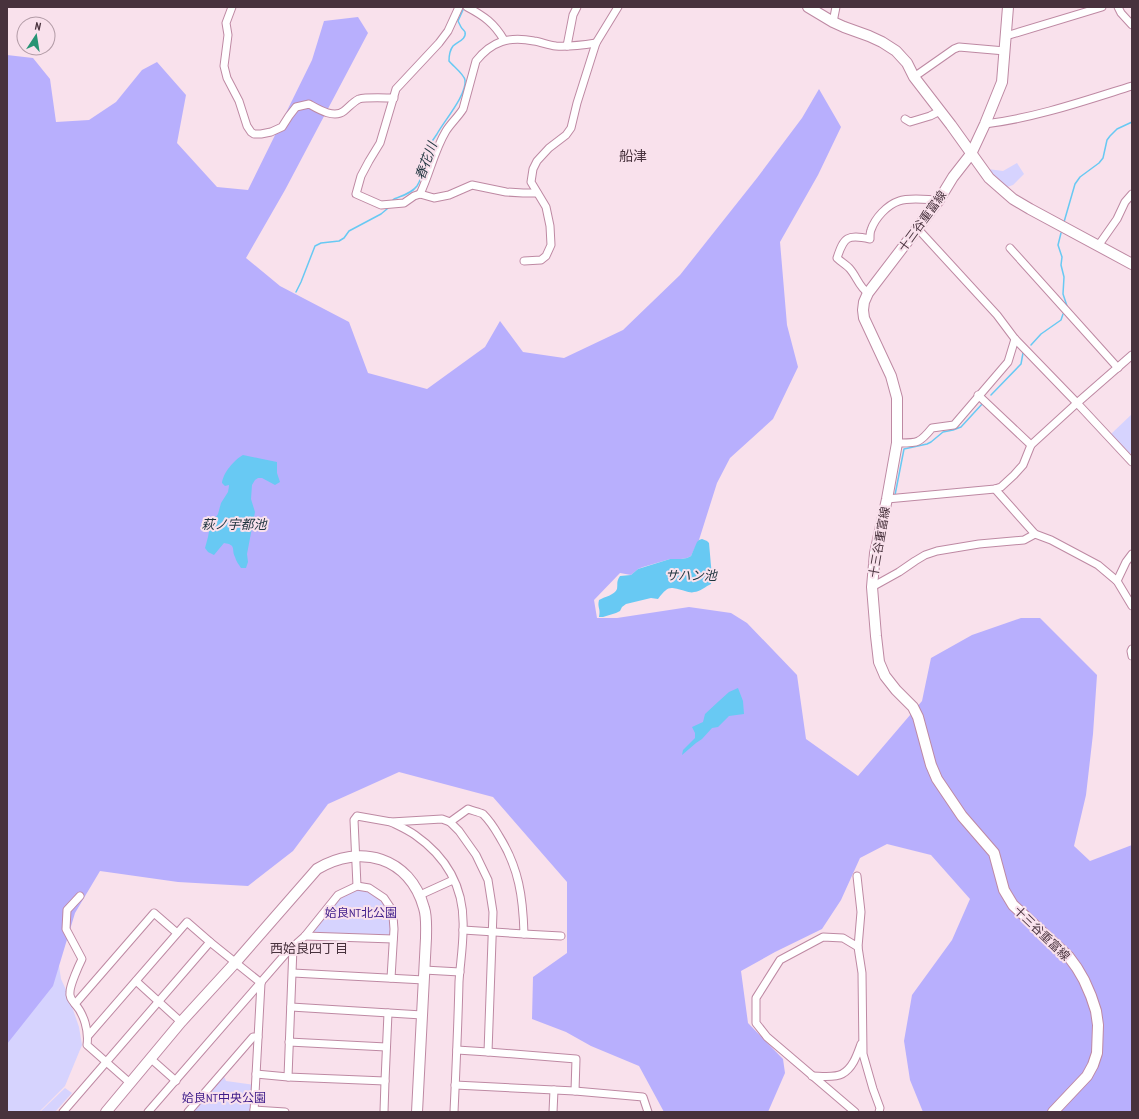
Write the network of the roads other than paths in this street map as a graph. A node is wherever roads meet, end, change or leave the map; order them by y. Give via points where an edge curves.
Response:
1 (232, 7) edge
2 (459, 7) edge
3 (467, 7) edge
4 (577, 7) edge
5 (618, 7) edge
6 (808, 7) edge
7 (836, 7) edge
8 (1008, 7) edge
9 (1102, 7) edge
10 (1118, 7) edge
11 (833, 22) junction
12 (1132, 25) edge
13 (1006, 36) junction
14 (504, 40) junction
15 (596, 43) junction
16 (567, 46) junction
17 (1005, 51) junction
18 (914, 77) junction
19 (1132, 86) edge
20 (394, 98) junction
21 (940, 111) junction
22 (905, 118) dead end
23 (985, 124) junction
24 (971, 154) junction
25 (538, 193) junction
26 (420, 194) junction
27 (1132, 194) edge
28 (940, 200) junction
29 (918, 229) junction
30 (1098, 246) junction
31 (1010, 248) dead end
32 (524, 260) dead end
33 (1132, 264) edge
34 (868, 293) junction
35 (1015, 339) junction
36 (1132, 355) edge
37 (1118, 368) junction
38 (978, 396) junction
39 (1077, 403) junction
40 (897, 444) junction
41 (1031, 445) junction
42 (1132, 462) edge
43 (995, 488) junction
44 (887, 499) junction
45 (1035, 534) junction
46 (1132, 554) edge
47 (1117, 581) junction
48 (872, 587) junction
49 (1132, 606) edge
50 (1132, 649) edge
51 (1132, 656) edge
52 (391, 822) junction
53 (450, 822) junction
54 (356, 856) junction
55 (857, 876) dead end
56 (453, 880) junction
57 (357, 886) junction
58 (420, 895) junction
59 (80, 896) dead end
60 (464, 930) junction
61 (493, 931) junction
62 (177, 933) junction
63 (524, 934) junction
64 (305, 936) junction
65 (561, 936) dead end
66 (393, 940) junction
67 (210, 942) junction
68 (293, 946) junction
69 (858, 947) junction
70 (235, 963) junction
71 (460, 972) junction
72 (293, 973) junction
73 (424, 975) junction
74 (391, 978) junction
75 (136, 981) junction
76 (260, 983) junction
77 (158, 1001) junction
78 (75, 1004) junction
79 (291, 1007) junction
80 (388, 1013) junction
81 (422, 1015) junction
82 (181, 1022) junction
83 (88, 1036) junction
84 (258, 1037) junction
85 (863, 1040) junction
86 (289, 1042) junction
87 (386, 1047) junction
88 (457, 1050) junction
89 (488, 1052) junction
90 (150, 1058) junction
91 (106, 1062) junction
92 (256, 1074) junction
93 (812, 1076) junction
94 (288, 1077) junction
95 (176, 1081) junction
96 (384, 1081) junction
97 (130, 1084) junction
98 (455, 1085) junction
99 (554, 1090) junction
100 (575, 1091) junction
101 (254, 1111) edge
102 (63, 1112) edge
103 (106, 1112) edge
104 (148, 1112) edge
105 (188, 1112) edge
106 (284, 1112) edge
107 (384, 1112) edge
108 (417, 1112) edge
109 (454, 1112) edge
110 (553, 1112) edge
111 (648, 1112) edge
112 (855, 1112) edge
113 (879, 1112) edge
114 (1053, 1112) edge

1 - 20 street via 226,23 228,35 224,66 247,126 254,134 271,132 282,127 296,106 309,104 331,114 342,112 360,99
2 - 20 street via 448,31 396,89
3 - 14 street via 486,17
4 - 16 street via 572,15
5 - 15 street
6 - 11 main road
7 - 11 street
8 - 13 main road, 十三谷重富線
9 - 13 street
10 - 12 street
11 - 18 main road via 869,36 896,51 907,63
13 - 17 main road, 十三谷重富線
14 - 16 street via 520,38 554,46
14 - 26 street via 476,61 463,109 446,130
15 - 16 street
15 - 25 street via 571,128 549,148 533,169 531,182
17 - 18 street via 959,47
17 - 23 main road, 十三谷重富線 via 1002,82
18 - 21 main road
19 - 23 street via 1043,113
20 - 26 street via 380,143 361,176 356,194 380,205 386,205 404,203
21 - 22 street via 910,122
21 - 24 main road
23 - 24 main road, 十三谷重富線
24 - 28 main road, 十三谷重富線 via 953,177
24 - 30 main road via 989,178 1013,199
25 - 26 street via 506,192 472,185 434,198
25 - 32 street via 546,208 550,226 550,245 546,256 541,260
27 - 30 street
28 - 29 main road, 十三谷重富線
28 - 34 street via 899,200 882,213 871,230 870,239 854,236 848,238 841,246 837,258 850,269
29 - 34 main road, 十三谷重富線
29 - 35 street via 997,315
30 - 33 main road
31 - 37 street
34 - 40 main road, 十三谷重富線 via 864,302 864,318 897,398
35 - 38 street via 1008,362
35 - 39 street
36 - 37 street
37 - 39 street
38 - 40 street via 954,425 932,428 916,443
38 - 41 street
39 - 41 street
39 - 42 street
40 - 44 main road, 十三谷重富線
41 - 43 street via 1023,465 1001,487
43 - 44 street
43 - 45 street
44 - 48 main road, 十三谷重富線 via 875,553
45 - 47 street via 1098,566
45 - 48 street via 1024,540 937,551 925,555
46 - 47 street
47 - 49 street
48 - 114 main road, 十三谷重富線 via 879,662 889,681 913,707 918,717 937,779 962,816 994,853 1004,890 1013,905 1068,957 1084,980 1091,996 1098,1025 1097,1053 1093,1066 1087,1076
50 - 51 street
52 - 53 street via 442,819
52 - 54 street via 357,816 354,820
52 - 56 street via 414,834 437,854
53 - 61 street via 476,855 488,880
53 - 63 street via 468,809 482,814 494,828 505,845 519,880
54 - 57 street
54 - 58 main road via 390,863 404,874
54 - 70 main road via 338,859 317,869
55 - 69 street via 861,912
56 - 58 street
56 - 60 street via 459,893
57 - 64 street via 338,895
57 - 66 street via 377,892 390,907 393,916
58 - 73 main road via 426,922
59 - 78 street via 67,910 66,929 82,959 70,992
60 - 61 street
60 - 71 street
61 - 63 street
61 - 89 street
62 - 67 street via 187,922
62 - 75 street
62 - 78 street via 154,913
63 - 65 street
64 - 66 street
64 - 68 street
66 - 74 street
67 - 70 street
67 - 77 street
68 - 72 street
68 - 76 street
69 - 85 street via 862,973
69 - 93 street via 843,938 823,937 780,960 756,998 756,1023 767,1037
70 - 76 street
70 - 82 main road
71 - 73 street
71 - 88 street
72 - 74 street
72 - 79 street
73 - 74 street
73 - 81 main road
75 - 77 street
75 - 83 street
76 - 84 street
76 - 95 street
77 - 82 street
77 - 91 street
78 - 83 street via 81,1010
79 - 80 street
79 - 86 street
80 - 81 street
80 - 87 street
81 - 108 main road
82 - 90 main road
83 - 91 street via 87,1045
84 - 92 street
84 - 105 street via 253,1037
85 - 93 street via 856,1058 842,1074
85 - 113 street via 863,1054 880,1108
86 - 87 street
86 - 94 street
87 - 96 street
88 - 89 street
88 - 98 street
89 - 100 street via 576,1059
90 - 95 street
90 - 97 main road
91 - 97 street
91 - 102 street
92 - 94 street
92 - 101 street
93 - 112 street
94 - 96 street
95 - 104 street
96 - 107 street
97 - 103 main road
98 - 99 street
98 - 109 street
99 - 100 street
99 - 110 street
100 - 111 street via 643,1096
101 - 106 street

